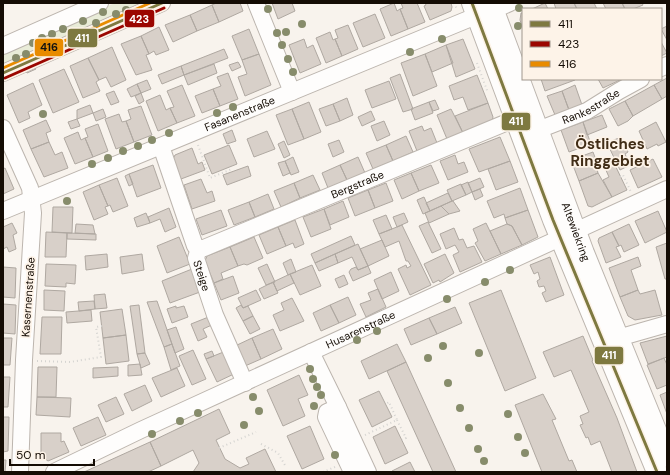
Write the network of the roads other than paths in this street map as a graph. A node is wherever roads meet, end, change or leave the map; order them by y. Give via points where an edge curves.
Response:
1 (100, 3) edge
2 (162, 3) edge
3 (256, 3) edge
4 (489, 7) edge
5 (3, 46) edge
6 (3, 73) edge
7 (639, 80) edge
8 (292, 92) junction
9 (515, 119) junction
10 (3, 128) edge
11 (538, 130) junction
12 (161, 146) junction
13 (667, 189) edge
14 (31, 199) junction
15 (3, 211) edge
16 (568, 234) junction
17 (199, 248) junction
18 (667, 324) edge
19 (618, 338) junction
20 (311, 352) junction
21 (245, 383) junction
22 (338, 407) junction
23 (667, 457) edge
24 (20, 472) edge
25 (54, 472) edge
26 (352, 472) edge
27 (368, 472) edge
28 (657, 472) edge

1 - 5 street
2 - 6 street
3 - 8 street
4 - 8 street, Fasanenstraße
4 - 9 main road, Altewiekring
4 - 11 main road, Altewiekring
7 - 11 street, Rankestraße via 587,111
8 - 12 street, Fasanenstraße
9 - 16 main road, Altewiekring
9 - 17 street, Bergstraße
10 - 14 street, Kasernenstraße via 30,188
11 - 16 main road, Altewiekring
12 - 14 street, Fasanenstraße
12 - 17 street, Steige via 195,246
13 - 16 street, Husarenstraße
14 - 15 street, Fasanenstraße
14 - 24 street, Kasernenstraße via 33,213
16 - 19 main road, Altewiekring
16 - 20 street, Husarenstraße
16 - 28 main road, Altewiekring
17 - 21 street, Steige via 196,258 215,315
18 - 19 street
19 - 23 main road, Altewiekring
20 - 21 street, Husarenstraße
20 - 22 street
21 - 25 street, Husarenstraße
22 - 26 street via 327,412 326,417
22 - 27 street

